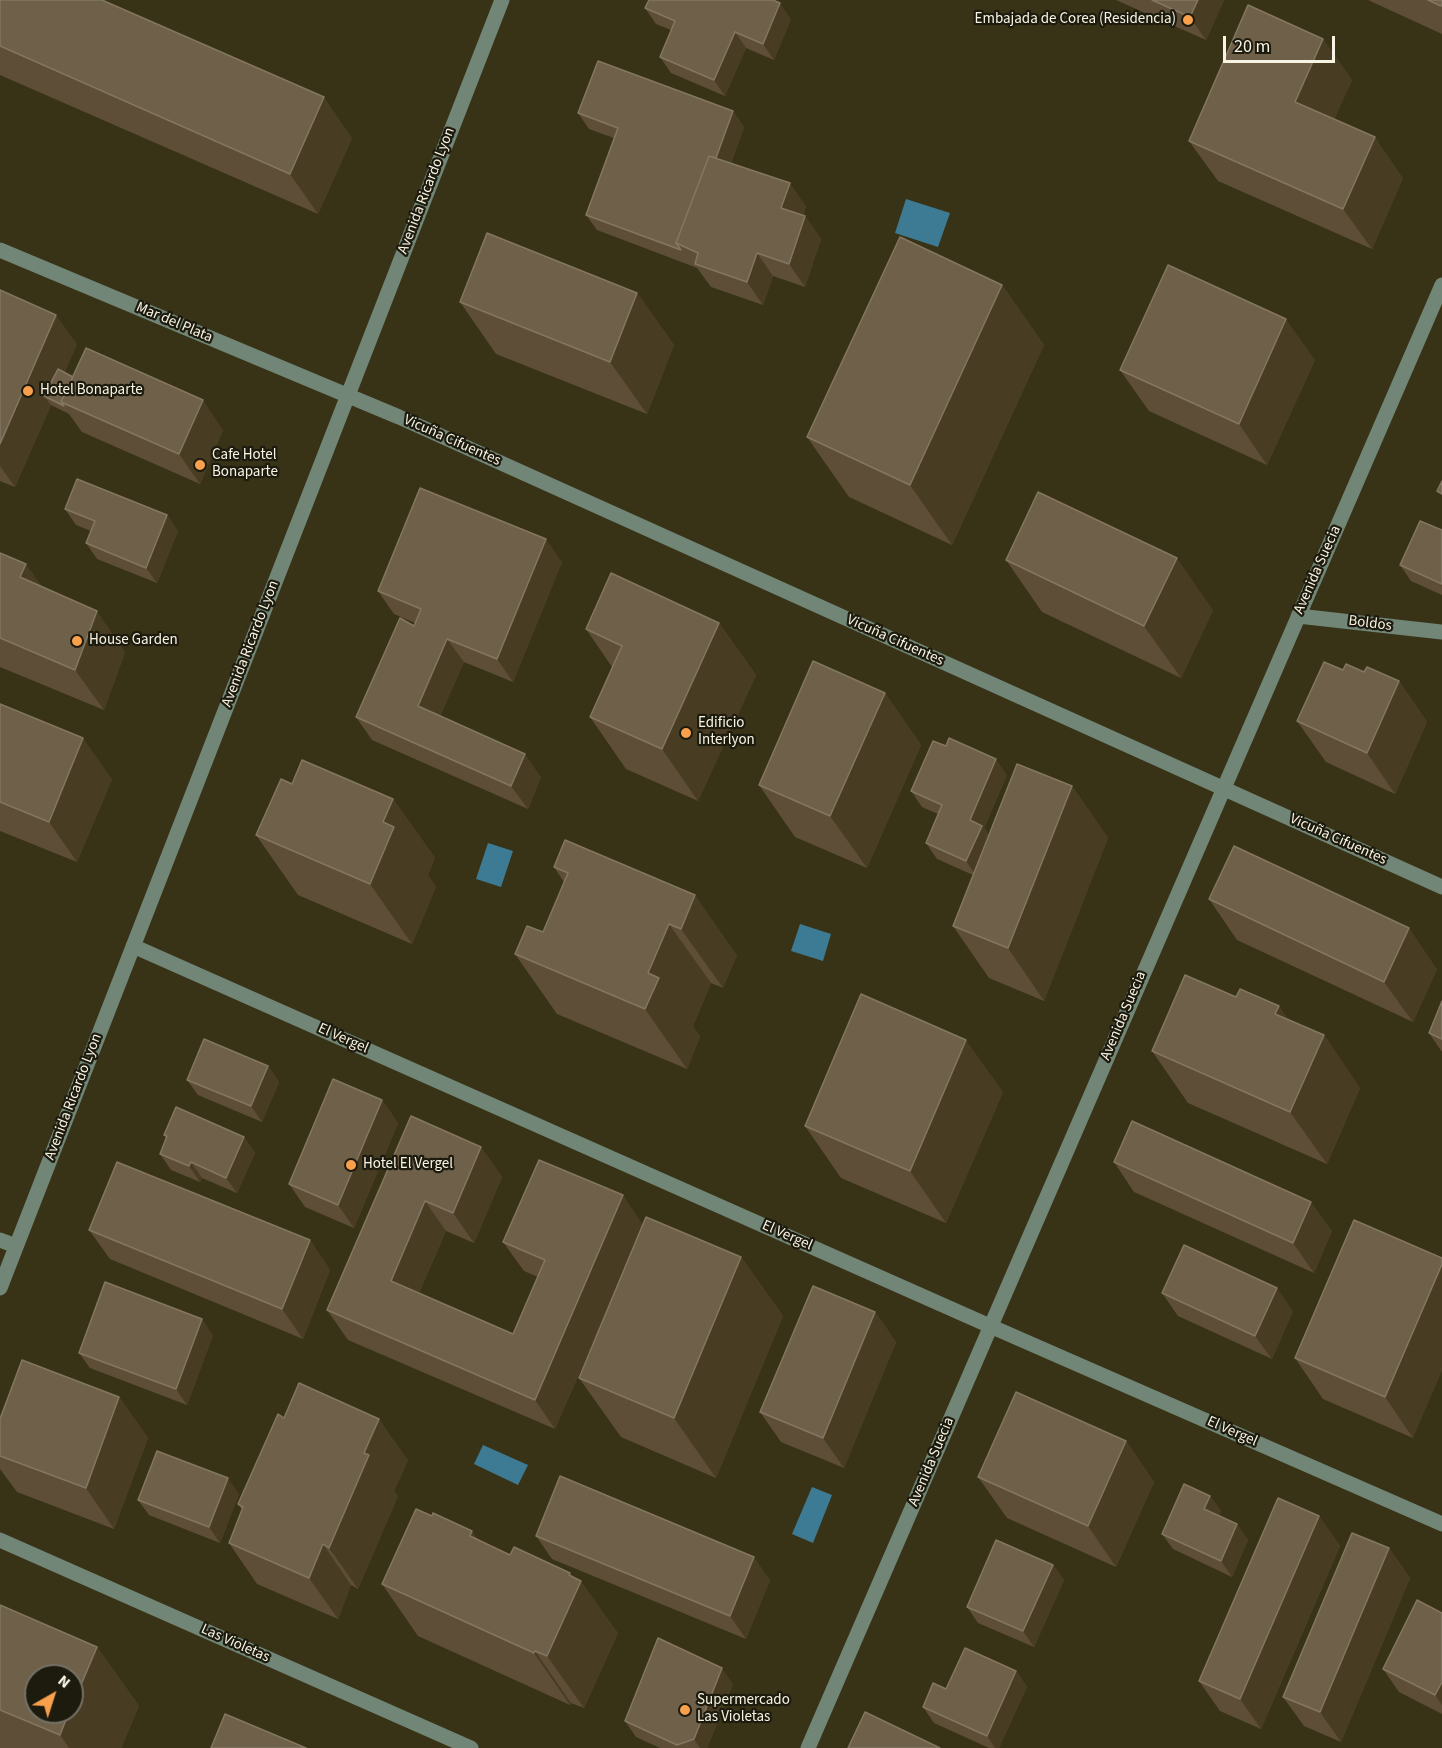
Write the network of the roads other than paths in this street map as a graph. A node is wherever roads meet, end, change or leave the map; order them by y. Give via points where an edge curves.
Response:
1 (502, 0) edge
2 (0, 250) edge
3 (1442, 285) edge
4 (1435, 319) edge
5 (348, 396) junction
6 (1298, 616) junction
7 (1442, 632) edge
8 (1223, 788) junction
9 (1442, 887) edge
10 (133, 946) junction
11 (0, 1240) edge
12 (16, 1246) junction
13 (0, 1288) edge
14 (990, 1326) junction
15 (1442, 1524) edge
16 (0, 1540) edge
17 (471, 1748) edge
18 (808, 1748) edge

1 - 5 street, Avenida Ricardo Lyon
2 - 5 street, Mar del Plata
3 - 4 street, Avenida Suecia
4 - 6 street, Avenida Suecia
5 - 8 street, Vicuña Cifuentes
5 - 10 street, Avenida Ricardo Lyon
6 - 7 street, Boldos
6 - 8 street, Avenida Suecia
8 - 9 street, Vicuña Cifuentes
8 - 14 street, Avenida Suecia
10 - 12 street, Avenida Ricardo Lyon
10 - 14 street, El Vergel
11 - 12 street
12 - 13 street, Avenida Ricardo Lyon
14 - 15 street, El Vergel
14 - 18 street, Avenida Suecia
16 - 17 street, Las Violetas

